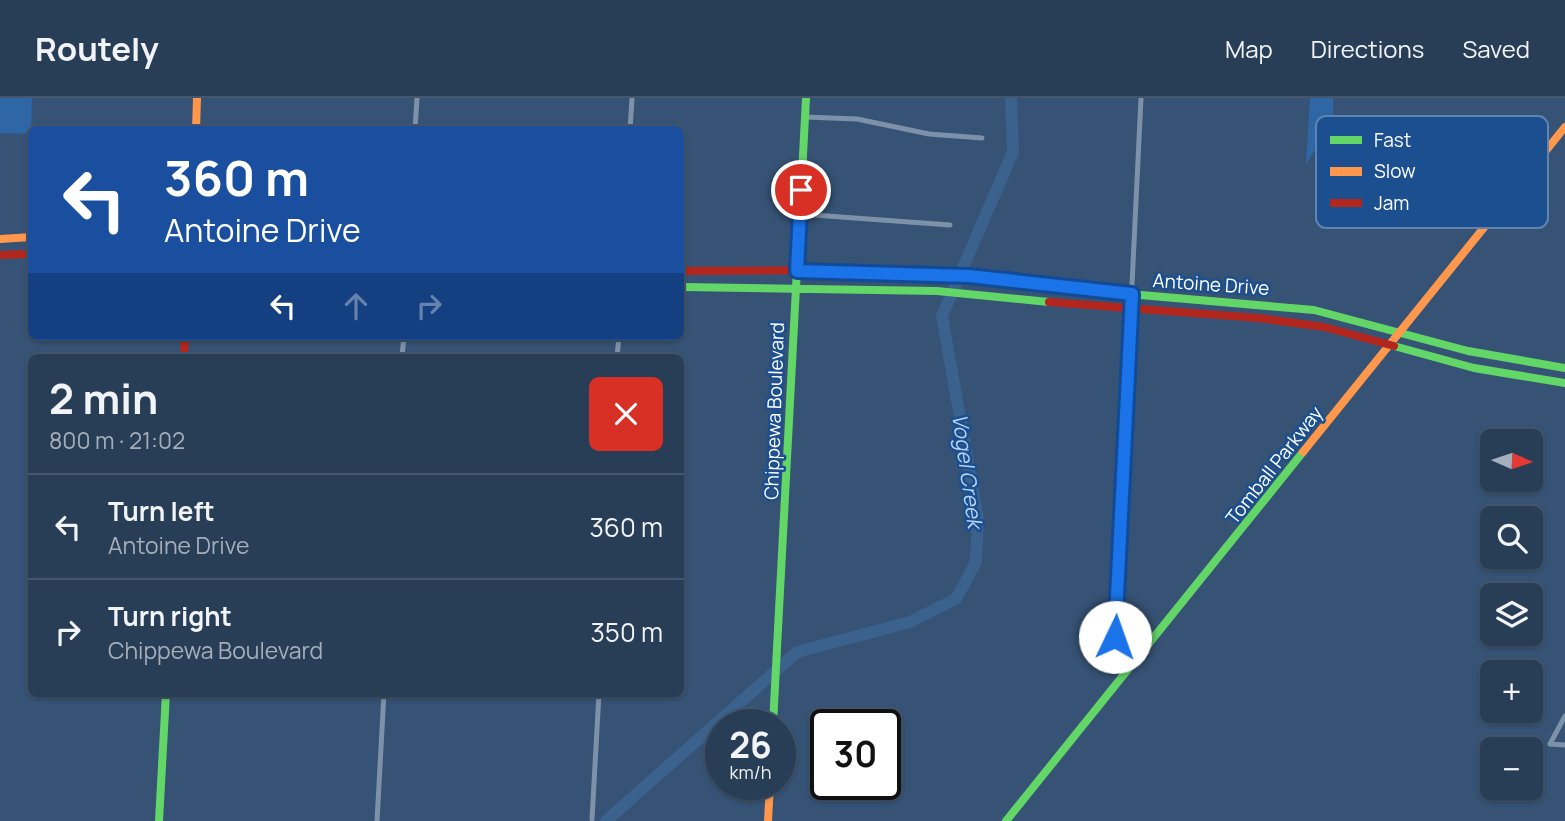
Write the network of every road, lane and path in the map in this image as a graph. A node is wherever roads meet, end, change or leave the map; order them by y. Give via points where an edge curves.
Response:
1 (198, 98) edge
2 (417, 98) edge
3 (632, 98) edge
4 (806, 98) edge
5 (1141, 98) edge
6 (805, 117) junction
7 (196, 126) edge
8 (415, 126) edge
9 (630, 126) edge
10 (1564, 130) edge
11 (982, 138) dead end
12 (1548, 149) edge
13 (800, 214) junction
14 (950, 225) dead end
15 (1484, 228) edge
16 (28, 237) edge
17 (0, 239) edge
18 (28, 254) edge
19 (0, 255) edge
20 (684, 271) edge
21 (797, 271) junction
22 (891, 273) junction
23 (1036, 283) junction
24 (795, 286) junction
25 (684, 287) edge
26 (891, 289) junction
27 (1132, 294) junction
28 (1033, 300) junction
29 (1259, 303) junction
30 (1131, 310) junction
31 (1258, 318) junction
32 (1399, 331) junction
33 (1388, 345) junction
34 (1511, 360) junction
35 (1565, 368) edge
36 (1509, 376) junction
37 (1565, 383) edge
38 (1131, 667) junction
39 (166, 697) edge
40 (384, 697) edge
41 (599, 697) edge
42 (774, 709) edge
43 (1565, 716) edge
44 (1565, 745) edge
45 (769, 800) edge
46 (592, 819) dead end
47 (159, 821) edge
48 (377, 821) edge
49 (768, 821) edge
50 (1006, 821) edge

1 - 7 main road
2 - 8 street
3 - 9 street
4 - 6 main road, Chippewa Boulevard
5 - 27 street
6 - 11 street via 858,119 929,134
6 - 13 main road, Chippewa Boulevard
10 - 12 main road, Tomball Parkway
13 - 14 street
13 - 21 main road, Chippewa Boulevard
15 - 32 main road, Tomball Parkway
16 - 17 main road
18 - 19 main road
20 - 21 main road, Antoine Drive
21 - 22 main road, Antoine Drive
21 - 24 main road, Chippewa Boulevard
22 - 23 main road, Antoine Drive
22 - 26 main road
23 - 27 main road, Antoine Drive
23 - 28 main road
24 - 25 main road, Antoine Drive
24 - 26 main road, Antoine Drive
24 - 42 main road, Chippewa Boulevard
26 - 28 main road, Antoine Drive
27 - 29 main road, Antoine Drive
27 - 30 street
28 - 30 main road, Antoine Drive
29 - 31 main road
29 - 32 main road, Antoine Drive via 1314,310
30 - 31 main road, Antoine Drive
30 - 38 street via 1115,637 1118,654
31 - 33 main road, Antoine Drive via 1324,327
32 - 33 main road, Tomball Parkway
32 - 34 main road, Antoine Drive
33 - 36 main road, Antoine Drive
33 - 38 main road, Tomball Parkway
34 - 35 main road, Antoine Drive
34 - 36 main road
36 - 37 main road, Antoine Drive
38 - 50 main road, Tomball Parkway
39 - 47 main road
40 - 48 street
41 - 46 street
43 - 44 street via 1550,744
45 - 49 main road

